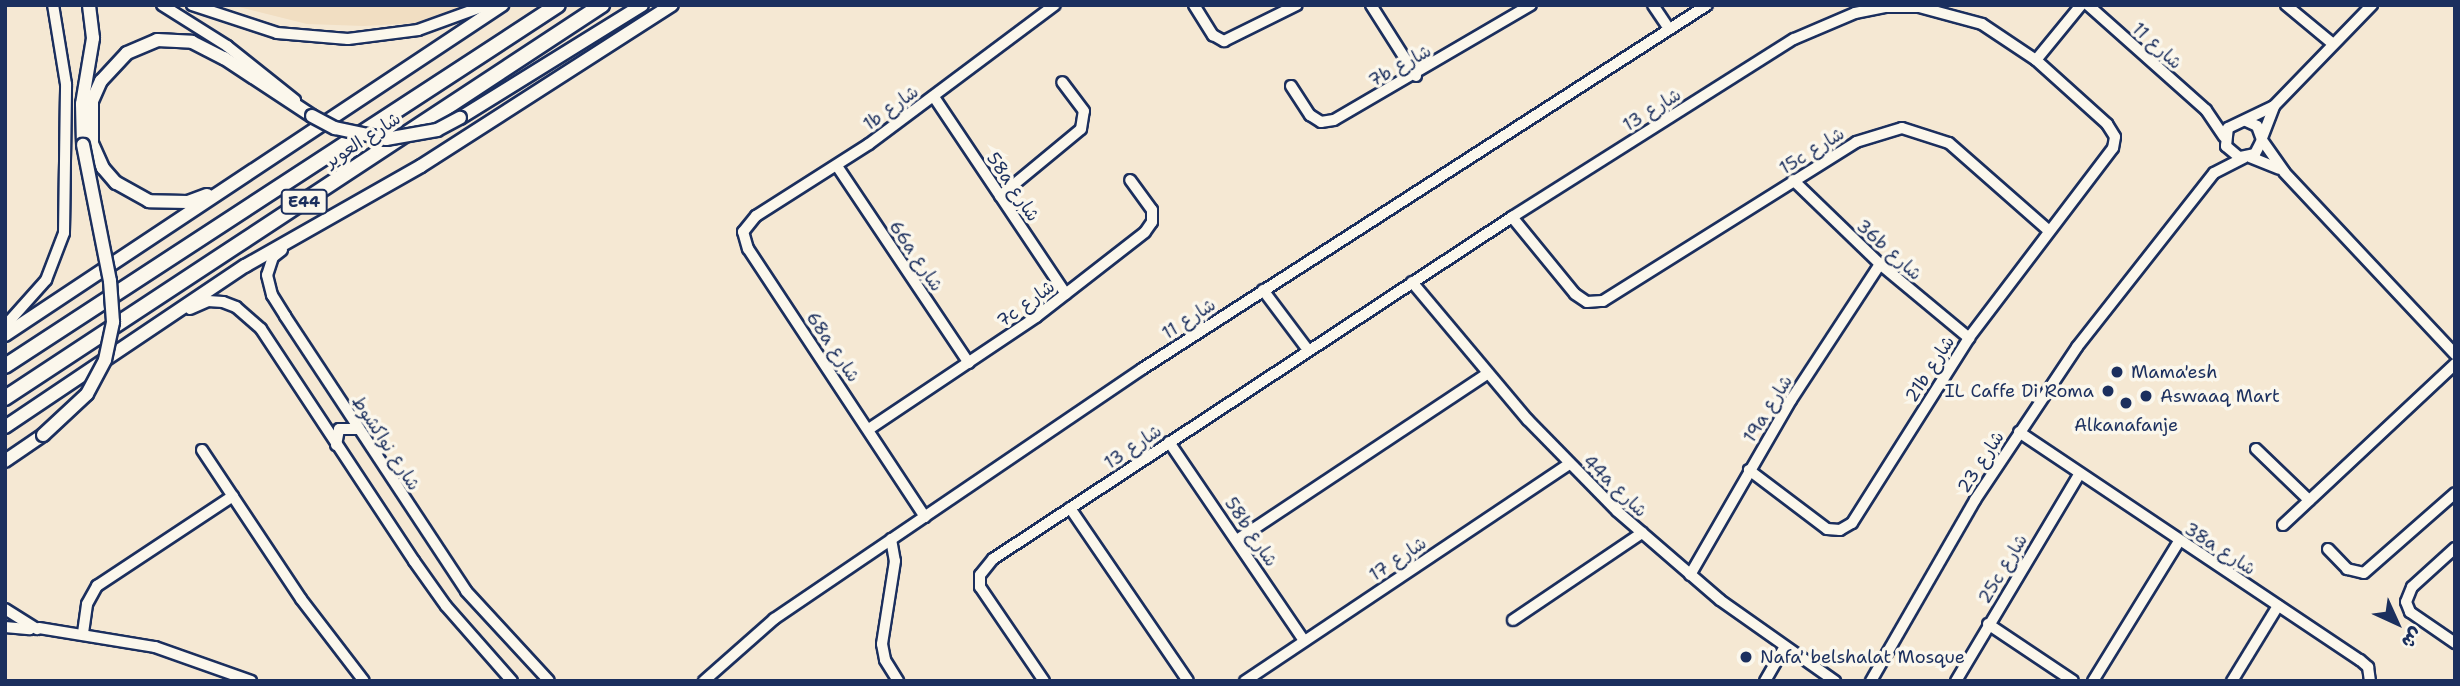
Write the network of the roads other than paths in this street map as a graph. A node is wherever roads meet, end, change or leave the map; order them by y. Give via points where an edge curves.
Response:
1 (53, 5) edge
2 (89, 5) edge
3 (162, 5) edge
4 (192, 5) edge
5 (487, 5) edge
6 (502, 5) edge
7 (558, 5) edge
8 (602, 5) edge
9 (642, 5) edge
10 (673, 5) edge
11 (1055, 5) edge
12 (1194, 5) edge
13 (1297, 5) edge
14 (1371, 5) edge
15 (1531, 5) edge
16 (1656, 5) edge
17 (1707, 5) edge
18 (2286, 5) edge
19 (2372, 5) edge
20 (2086, 6) edge
21 (1516, 9) edge
22 (1672, 28) junction
23 (2330, 47) junction
24 (2036, 60) junction
25 (1416, 76) junction
26 (1062, 82) dead end
27 (1291, 86) dead end
28 (934, 97) junction
29 (2274, 106) junction
30 (2206, 110) junction
31 (312, 116) junction
32 (2241, 121) junction
33 (2115, 137) joint
34 (2262, 139) junction
35 (2225, 141) junction
36 (2247, 157) junction
37 (837, 166) junction
38 (2284, 172) junction
39 (2214, 173) junction
40 (244, 176) junction
41 (1130, 180) dead end
42 (1793, 180) junction
43 (1000, 195) junction
44 (1512, 217) junction
45 (325, 221) junction
46 (2048, 230) junction
47 (743, 232) joint
48 (1880, 264) junction
49 (1412, 282) junction
50 (1267, 288) junction
51 (1066, 294) junction
52 (5, 326) edge
53 (146, 333) junction
54 (5, 335) edge
55 (1969, 338) junction
56 (1308, 350) junction
57 (2455, 355) edge
58 (969, 363) junction
59 (2455, 363) edge
60 (5, 366) edge
61 (1487, 374) junction
62 (5, 398) edge
63 (5, 427) edge
64 (869, 429) junction
65 (360, 432) junction
66 (2017, 435) junction
67 (1169, 442) junction
68 (336, 445) junction
69 (2256, 449) dead end
70 (202, 450) dead end
71 (5, 461) edge
72 (1569, 464) junction
73 (1749, 470) junction
74 (2079, 475) junction
75 (2455, 493) edge
76 (233, 496) junction
77 (2309, 500) junction
78 (1070, 508) junction
79 (927, 515) junction
80 (2283, 525) dead end
81 (1642, 533) junction
82 (891, 539) junction
83 (1237, 540) junction
84 (2179, 541) junction
85 (2455, 548) edge
86 (2328, 549) dead end
87 (1690, 575) junction
88 (2278, 606) junction
89 (5, 608) edge
90 (1513, 620) dead end
91 (1988, 624) junction
92 (5, 627) edge
93 (39, 628) junction
94 (83, 633) junction
95 (1304, 641) junction
96 (2455, 643) edge
97 (1785, 647) junction
98 (353, 667) junction
99 (2370, 677) edge
100 (1833, 679) edge
101 (251, 681) edge
102 (357, 681) edge
103 (364, 681) edge
104 (512, 681) edge
105 (549, 681) edge
106 (704, 681) edge
107 (898, 681) edge
108 (1044, 681) edge
109 (1188, 681) edge
110 (1245, 681) edge
111 (1765, 681) edge
112 (1843, 681) edge
113 (1871, 681) edge
114 (1956, 681) edge
115 (2073, 681) edge
116 (2093, 681) edge
117 (2232, 681) edge

1 - 52 street via 66,84 64,233 46,280
2 - 71 main road, bridge via 93,38 82,104 83,145 110,281 113,322 105,360 92,386 43,435
3 - 31 street via 227,46
4 - 5 street via 262,30 348,39 418,30
6 - 40 main road
7 - 60 highway, شارع العوير / E44
8 - 62 highway, شارع العوير / E44
9 - 31 main road, bridge via 436,130 386,139 335,128
10 - 45 main road via 421,166
11 - 28 street, 1b شارع
12 - 13 street via 1213,35 1224,41
14 - 25 street
15 - 21 street, 7b شارع
16 - 22 street
17 - 22 street, شارع 11
18 - 23 street
19 - 23 street
20 - 24 street
20 - 30 street, شارع 11
21 - 25 street, 7b شارع
22 - 50 street, شارع 11
23 - 29 street
24 - 33 street, شارع 13 via 2108,124
24 - 44 street, شارع 13 via 1982,24 1951,13 1886,7 1855,13 1794,39
25 - 27 street, 7b شارع via 1328,122 1310,116
26 - 43 street via 1084,111 1082,130
28 - 37 street, 1b شارع
28 - 43 street, 58a شارع
29 - 32 street
29 - 34 street
30 - 32 street, شارع 11
30 - 35 street, شارع 11
31 - 40 main road via 192,42 157,40 127,53 100,82 89,122 97,158 116,183 132,194 169,204 206,196
32 - 34 street via 2257,126
32 - 35 street
33 - 46 street, 21b شارع via 2109,153
34 - 36 street
34 - 38 street
35 - 36 street via 2233,155
35 - 39 street, شارع 23
36 - 38 street
36 - 39 street, شارع 23
37 - 47 street, 1b شارع via 756,216
37 - 58 street, 66a شارع
38 - 57 street
39 - 66 street, شارع 23 via 2110,303
40 - 54 main road
41 - 51 street, 7c شارع via 1152,210 1152,222
42 - 44 street, 15c شارع via 1610,298 1587,302 1570,289
42 - 46 street, 15c شارع via 1871,134 1917,129 1949,143
42 - 48 street, 36b شارع
43 - 51 street, 58a شارع
44 - 49 street, شارع 13
45 - 53 main road via 245,266
45 - 65 street, شارع نواكشوط via 273,257 268,285
46 - 55 street, 21b شارع
47 - 64 street, 68a شارع via 748,249
48 - 55 street, 36b شارع
48 - 73 street, 19a شارع
49 - 56 street, شارع 13
49 - 61 street, 44a شارع
50 - 56 street
50 - 79 street, شارع 11
51 - 58 street, 7c شارع
53 - 63 main road
53 - 68 street via 208,301 236,307 274,345
55 - 73 street, 21b شارع via 1846,527 1827,529
56 - 67 street, شارع 13
58 - 64 street, 7c شارع
59 - 77 street
61 - 72 street, 44a شارع
61 - 83 street
64 - 79 street, 68a شارع
65 - 68 street via 345,426 336,433
65 - 105 street, شارع نواكشوط via 466,591
66 - 74 street, 38a شارع
66 - 113 street, شارع 23
67 - 78 street, شارع 13
67 - 83 street, 58b شارع
68 - 104 street via 446,606
69 - 77 street
70 - 76 street
72 - 81 street, 44a شارع
72 - 95 street, شارع 17
73 - 87 street, 19a شارع
74 - 84 street, 38a شارع
74 - 91 street, 25c شارع
75 - 86 street via 2364,573 2347,569
76 - 94 street via 97,586 86,604
76 - 98 street
77 - 80 street
78 - 108 street, شارع 13 via 993,559 980,575 983,593
78 - 109 street
79 - 82 street, شارع 11
81 - 87 street, 44a شارع
81 - 90 street
82 - 106 street, شارع 11 via 764,627
82 - 107 street via 895,561 882,644 885,660
83 - 95 street, 58b شارع
84 - 88 street, 38a شارع
84 - 116 street
85 - 96 street via 2412,587 2406,601 2410,612
87 - 97 street, 44a شارع
88 - 99 street, 38a شارع via 2360,660
88 - 117 street
89 - 93 street via 19,621
91 - 114 street, 25c شارع
91 - 115 street
92 - 93 street
93 - 94 street
94 - 101 street via 177,653
95 - 110 street, شارع 17
97 - 100 street, 44a شارع
97 - 111 street
98 - 102 street
98 - 103 street
100 - 112 street, 44a شارع

